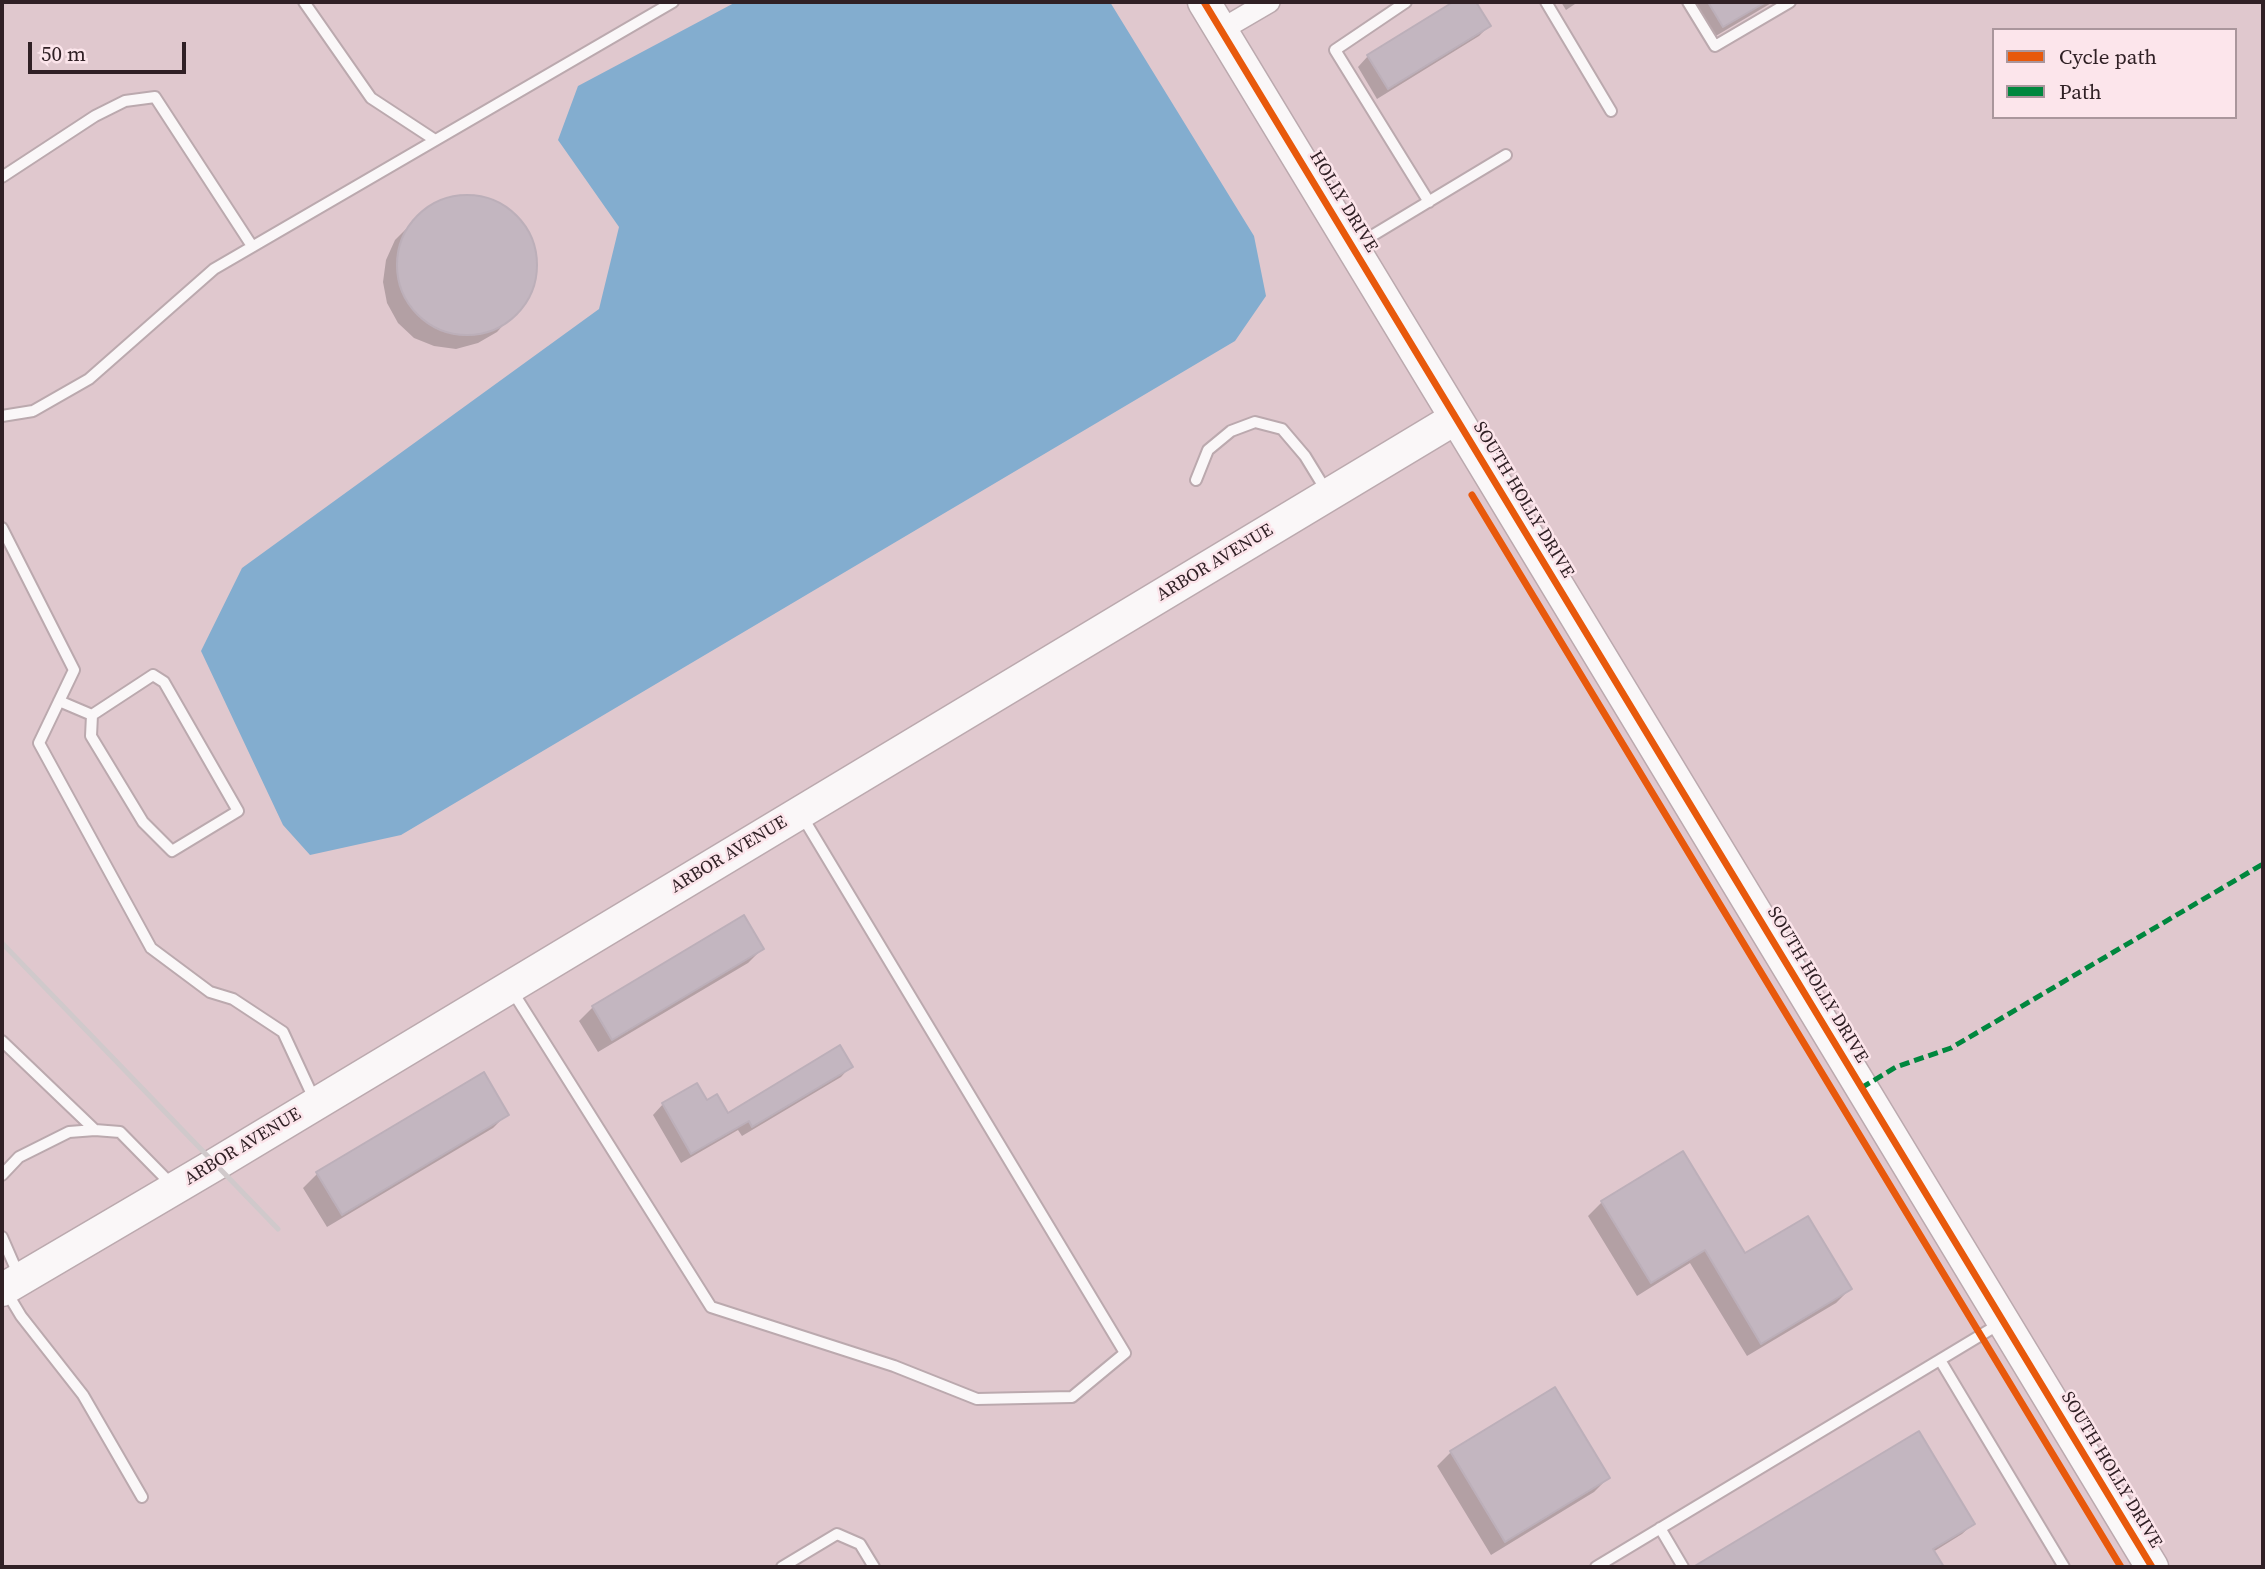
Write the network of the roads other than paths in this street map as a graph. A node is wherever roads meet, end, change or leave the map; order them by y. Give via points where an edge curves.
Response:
1 (304, 2) edge
2 (673, 2) edge
3 (1204, 2) edge
4 (1269, 2) edge
5 (1406, 2) edge
6 (1546, 2) edge
7 (1688, 2) edge
8 (1790, 2) edge
9 (1221, 30) junction
10 (1611, 111) dead end
11 (435, 140) junction
12 (1506, 155) dead end
13 (2, 177) edge
14 (1429, 202) junction
15 (252, 246) junction
16 (1353, 248) junction
17 (2, 416) edge
18 (1456, 418) junction
19 (1196, 480) dead end
20 (1329, 495) junction
21 (2, 528) edge
22 (59, 701) junction
23 (92, 715) junction
24 (800, 812) junction
25 (509, 987) junction
26 (2, 1041) edge
27 (316, 1104) junction
28 (95, 1130) junction
29 (2, 1175) edge
30 (175, 1188) junction
31 (2, 1237) edge
32 (9, 1286) edge
33 (2003, 1322) junction
34 (1940, 1360) junction
35 (142, 1496) dead end
36 (1660, 1528) junction
37 (782, 1567) edge
38 (874, 1567) edge
39 (1596, 1567) edge
40 (1683, 1567) edge
41 (2064, 1567) edge
42 (2152, 1567) edge

1 - 11 lane via 371,98
2 - 11 lane
3 - 9 street, HOLLY DRIVE
4 - 9 street
5 - 14 lane via 1335,50
6 - 10 lane
7 - 8 lane via 1716,46
9 - 16 street, HOLLY DRIVE
11 - 15 lane
12 - 14 lane
13 - 15 lane via 95,116 125,102 155,97
14 - 16 lane
15 - 17 lane via 214,269 89,379 33,411
16 - 18 street, HOLLY DRIVE
18 - 20 street, ARBOR AVENUE
18 - 33 street, SOUTH HOLLY DRIVE
19 - 20 lane via 1208,450 1231,431 1255,422 1282,429
20 - 24 street, ARBOR AVENUE
21 - 22 lane via 75,670
22 - 23 lane
22 - 27 lane via 39,743 151,948 210,992 233,999 283,1032
23 - 23 lane via 153,676 164,682 238,811 172,851 143,822 91,736
24 - 25 street, ARBOR AVENUE
24 - 25 lane via 1125,1353 1072,1397 978,1399 894,1366 711,1307
25 - 27 street, ARBOR AVENUE
26 - 28 lane
27 - 30 street, ARBOR AVENUE
28 - 29 lane via 69,1132 19,1157
28 - 30 lane via 120,1132
30 - 32 street, ARBOR AVENUE
31 - 32 lane
32 - 35 lane via 21,1316 83,1395
33 - 34 lane
33 - 42 street, SOUTH HOLLY DRIVE
34 - 36 lane
34 - 41 lane
36 - 39 lane
36 - 40 lane
37 - 38 lane via 837,1534 860,1544

